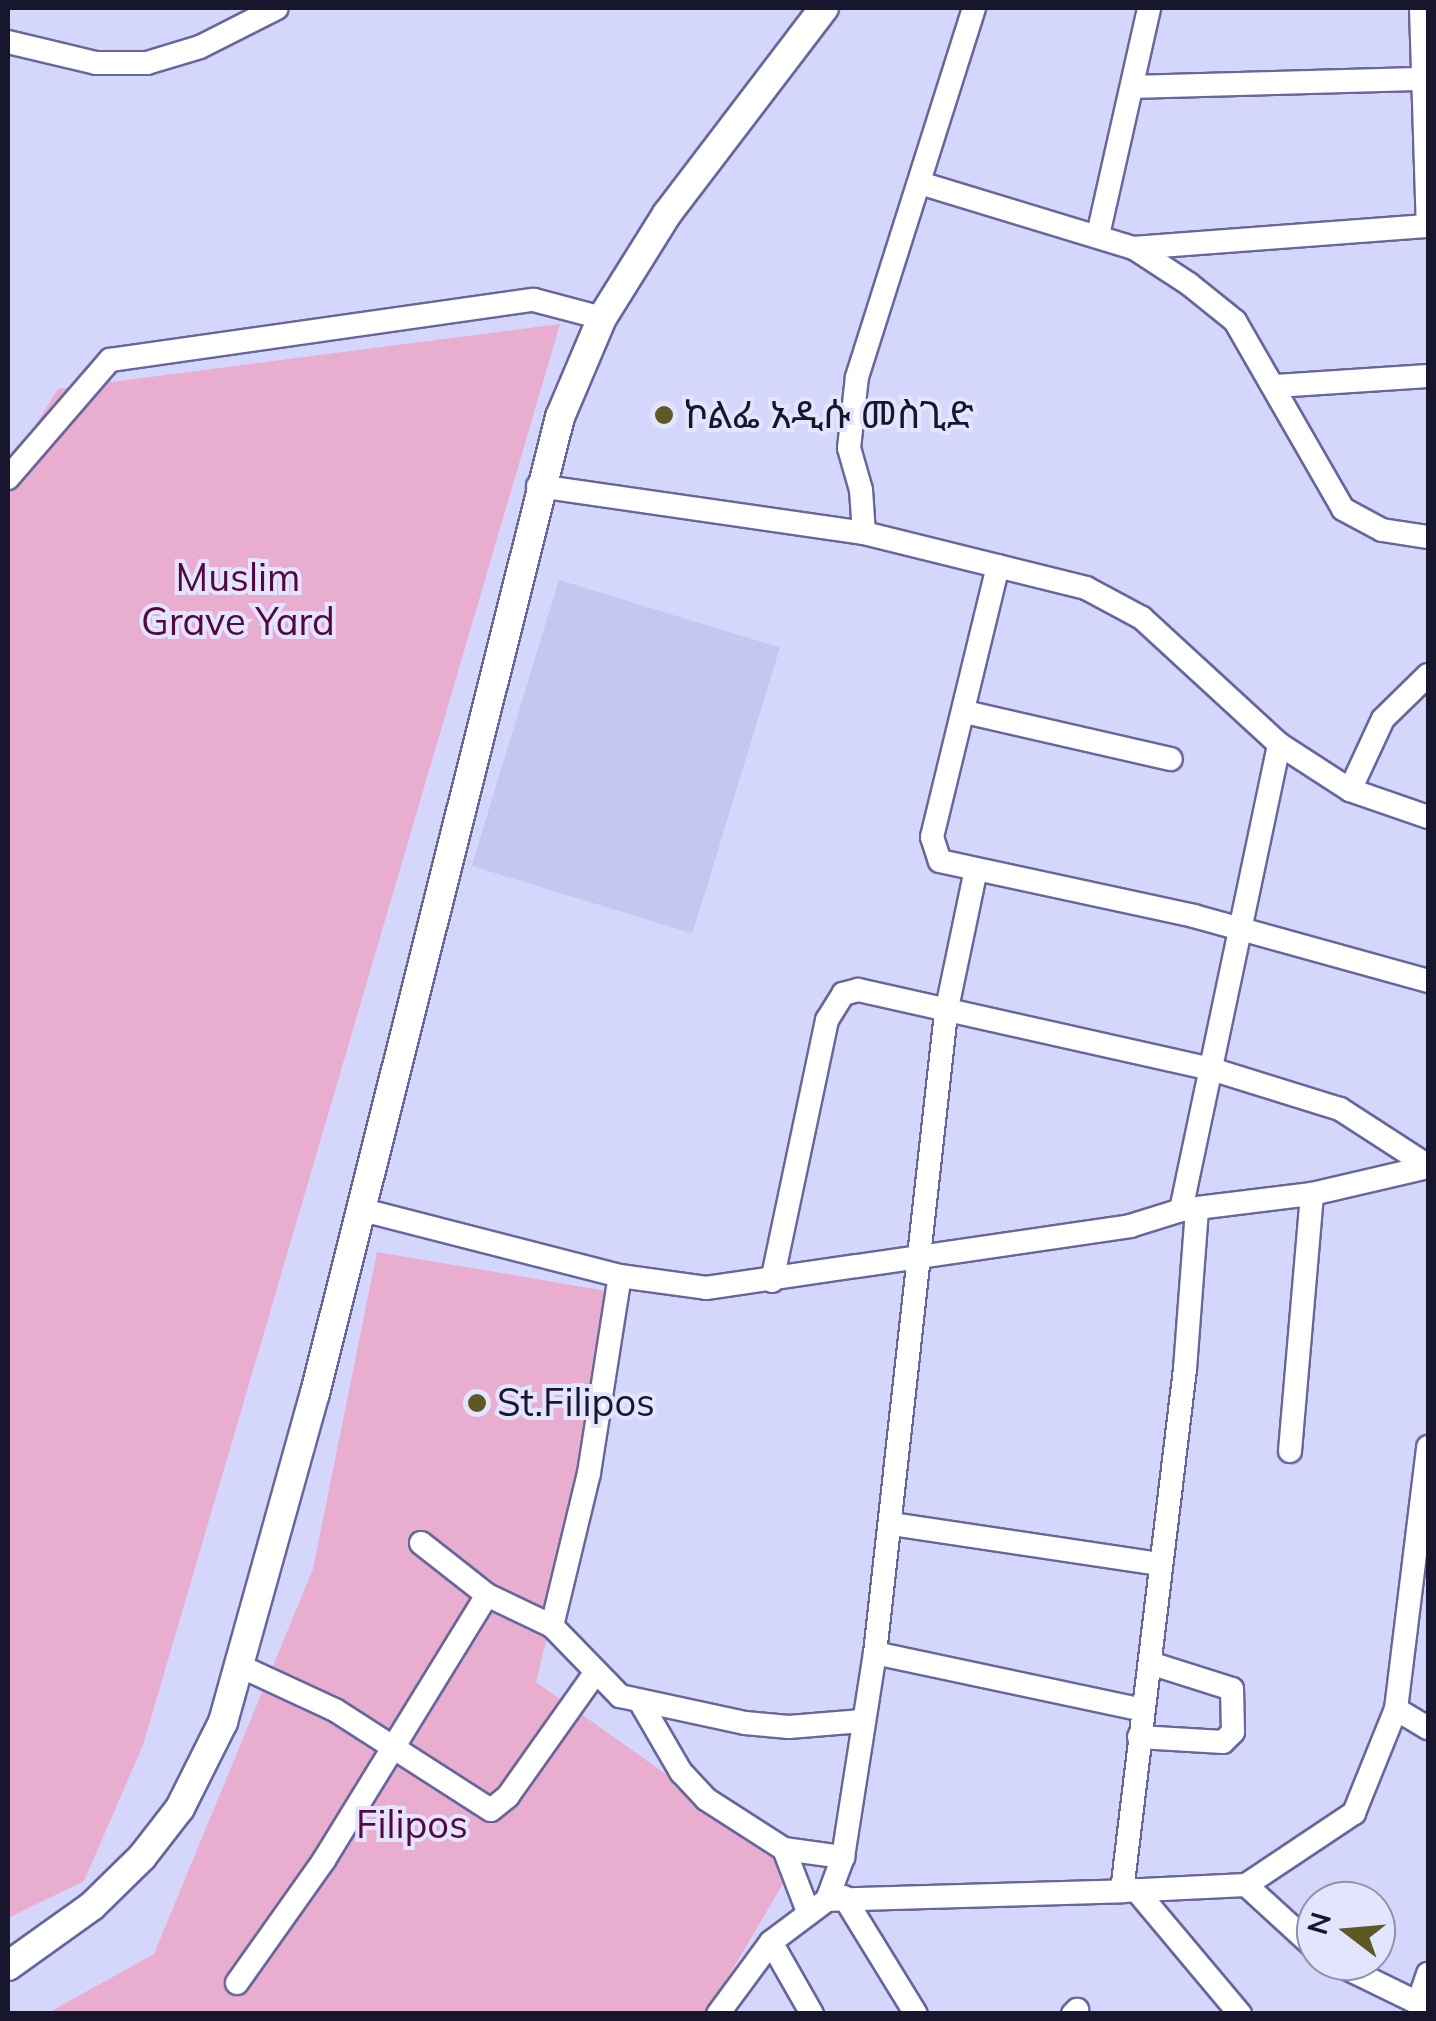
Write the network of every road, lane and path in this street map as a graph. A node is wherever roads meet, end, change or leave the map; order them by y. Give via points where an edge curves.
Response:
1 (277, 8) edge
2 (824, 8) edge
3 (974, 8) edge
4 (1149, 8) edge
5 (1421, 8) edge
6 (8, 42) edge
7 (1424, 80) junction
8 (1133, 87) junction
9 (923, 184) junction
10 (1427, 226) edge
11 (1098, 235) junction
12 (1134, 248) junction
13 (602, 318) junction
14 (1428, 376) edge
15 (1276, 386) junction
16 (8, 478) edge
17 (538, 486) junction
18 (864, 533) junction
19 (1428, 536) edge
20 (998, 566) junction
21 (1428, 675) edge
22 (965, 712) junction
23 (1279, 744) junction
24 (1171, 759) dead end
25 (1350, 790) junction
26 (1428, 817) edge
27 (975, 874) junction
28 (1240, 932) junction
29 (1428, 981) edge
30 (946, 1013) junction
31 (1208, 1068) junction
32 (1428, 1167) edge
33 (1312, 1194) junction
34 (359, 1209) junction
35 (1189, 1210) junction
36 (916, 1259) junction
37 (620, 1276) junction
38 (772, 1281) junction
39 (1428, 1447) edge
40 (1290, 1452) dead end
41 (1425, 1510) edge
42 (892, 1524) junction
43 (421, 1543) dead end
44 (1161, 1564) junction
45 (487, 1595) junction
46 (1420, 1625) edge
47 (552, 1626) junction
48 (875, 1654) junction
49 (1150, 1662) junction
50 (242, 1667) junction
51 (593, 1676) junction
52 (642, 1705) junction
53 (1396, 1709) junction
54 (1144, 1710) junction
55 (862, 1720) junction
56 (1428, 1728) edge
57 (1139, 1737) junction
58 (394, 1745) junction
59 (784, 1849) junction
60 (843, 1856) junction
61 (1246, 1885) junction
62 (1129, 1891) junction
63 (826, 1902) junction
64 (1296, 1931) edge
65 (771, 1942) junction
66 (8, 1966) edge
67 (1428, 1974) edge
68 (1368, 1981) edge
69 (238, 1982) dead end
70 (1417, 2008) edge
71 (1226, 2009) edge
72 (718, 2014) edge
73 (812, 2014) edge
74 (916, 2014) edge

1 - 6 street via 200,47 147,63 96,63
2 - 13 street via 696,172
3 - 9 street
4 - 8 street
5 - 7 street
7 - 8 street
7 - 10 street
8 - 11 street
9 - 11 street
9 - 18 street via 872,312 857,376 849,448 862,490
10 - 12 street
11 - 12 street
12 - 15 street via 1234,321
13 - 16 street via 534,300 110,360
13 - 17 street
14 - 15 street
15 - 19 street via 1343,509 1382,530
17 - 18 street
17 - 34 street via 493,692
18 - 20 street
20 - 22 street
20 - 23 street via 1086,588 1133,612
21 - 25 street via 1382,719
22 - 24 street
22 - 27 street via 932,846 946,866
23 - 25 street
23 - 28 street
25 - 26 street
27 - 28 street via 1194,916
27 - 30 street
28 - 29 street
28 - 31 street
30 - 31 street
30 - 36 street
30 - 38 street via 858,990 836,1001
31 - 32 street via 1340,1109
31 - 35 street
32 - 33 street
33 - 35 street
33 - 40 street
34 - 37 street
34 - 50 street
35 - 36 street via 1130,1226
35 - 44 street
36 - 38 street
36 - 42 street
37 - 38 street via 706,1288
37 - 47 street via 588,1473
39 - 41 street
41 - 46 street
42 - 44 street
42 - 48 street
43 - 45 street
44 - 49 street
45 - 47 street
45 - 58 street
46 - 53 street
47 - 51 street
48 - 54 street
48 - 55 street
49 - 54 street
49 - 57 street via 1232,1689 1232,1732 1223,1742
50 - 58 street
50 - 66 street via 204,1768 164,1833 92,1906
51 - 52 street
51 - 58 street via 522,1778 491,1810 470,1802
52 - 55 street via 789,1727
52 - 59 street via 681,1772 706,1799
53 - 56 street
53 - 61 street via 1347,1823
54 - 57 street
55 - 60 street
57 - 62 street
58 - 69 street
59 - 60 street
59 - 63 street
60 - 63 street
61 - 62 street
61 - 64 street
62 - 63 street
62 - 71 street
63 - 65 street
63 - 74 street
65 - 72 street
65 - 73 street
67 - 70 street
68 - 70 street

